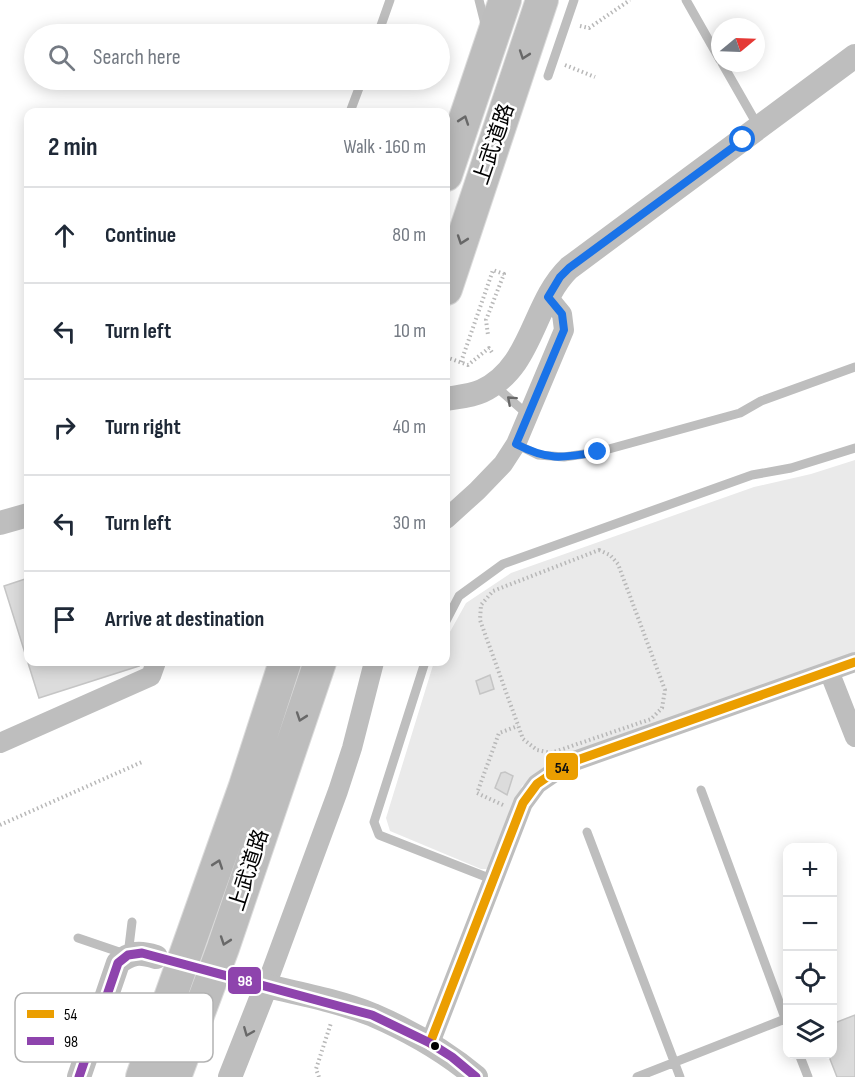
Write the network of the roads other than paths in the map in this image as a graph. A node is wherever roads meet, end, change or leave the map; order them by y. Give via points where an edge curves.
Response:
1 (390, 0) edge
2 (479, 0) edge
3 (505, 0) edge
4 (542, 0) edge
5 (574, 0) edge
6 (686, 0) edge
7 (382, 24) edge
8 (711, 44) edge
9 (490, 45) junction
10 (855, 56) edge
11 (727, 72) edge
12 (548, 76) dead end
13 (358, 90) edge
14 (352, 108) edge
15 (759, 127) junction
16 (450, 163) edge
17 (450, 277) edge
18 (548, 297) junction
19 (855, 367) edge
20 (494, 384) junction
21 (450, 398) edge
22 (528, 415) junction
23 (516, 444) junction
24 (855, 448) edge
25 (450, 515) edge
26 (24, 516) edge
27 (0, 523) edge
28 (450, 613) edge
29 (855, 662) edge
30 (155, 666) edge
31 (284, 666) edge
32 (319, 666) edge
33 (373, 666) edge
34 (424, 666) edge
35 (829, 671) junction
36 (855, 737) edge
37 (0, 743) edge
38 (701, 790) dead end
39 (588, 832) dead end
40 (494, 880) junction
41 (132, 922) dead end
42 (78, 938) dead end
43 (128, 955) junction
44 (156, 957) dead end
45 (239, 979) dead end
46 (266, 986) junction
47 (107, 993) edge
48 (172, 993) edge
49 (206, 993) edge
50 (783, 1014) edge
51 (783, 1023) edge
52 (430, 1043) junction
53 (801, 1059) edge
54 (84, 1062) edge
55 (147, 1062) edge
56 (181, 1062) edge
57 (674, 1062) junction
58 (79, 1077) edge
59 (142, 1077) edge
60 (175, 1077) edge
61 (230, 1077) edge
62 (476, 1077) edge
63 (637, 1077) edge
64 (680, 1077) edge
65 (808, 1077) edge

1 - 7 lane
2 - 9 lane
3 - 9 highway, 上武道路
4 -> 17 highway, 上武道路
5 - 12 lane
6 - 8 lane
16 -> 9 highway, 上武道路
10 - 15 street
11 - 15 lane
13 - 14 lane
15 - 18 street via 569,268
18 - 20 street via 523,352 511,370
18 - 22 street via 562,314 564,330
19 - 23 lane via 761,401 740,413 598,452 564,457 538,455
20 - 21 street via 480,392
22 -> 20 lane
22 - 23 street
23 - 25 street via 503,464
24 - 28 lane via 791,468 752,475 503,564 459,596
26 - 27 street
29 - 35 street
30 - 37 street via 151,676
48 -> 31 highway, 上武道路
32 -> 49 highway, 上武道路
33 - 46 street via 338,791
34 - 40 lane via 374,822 379,835
35 - 36 street
35 - 40 street via 566,764 537,784 523,803
38 - 50 lane
39 - 57 lane
40 - 52 street
41 - 43 lane
42 - 43 lane
43 - 44 street via 141,952
43 - 47 street via 117,963
45 - 46 street
46 - 52 street via 372,1015
46 -> 61 street
51 - 57 lane
52 - 62 street
53 - 65 lane
54 - 58 street
59 -> 55 highway, 上武道路
56 -> 60 highway, 上武道路
57 - 63 lane
57 - 64 lane

